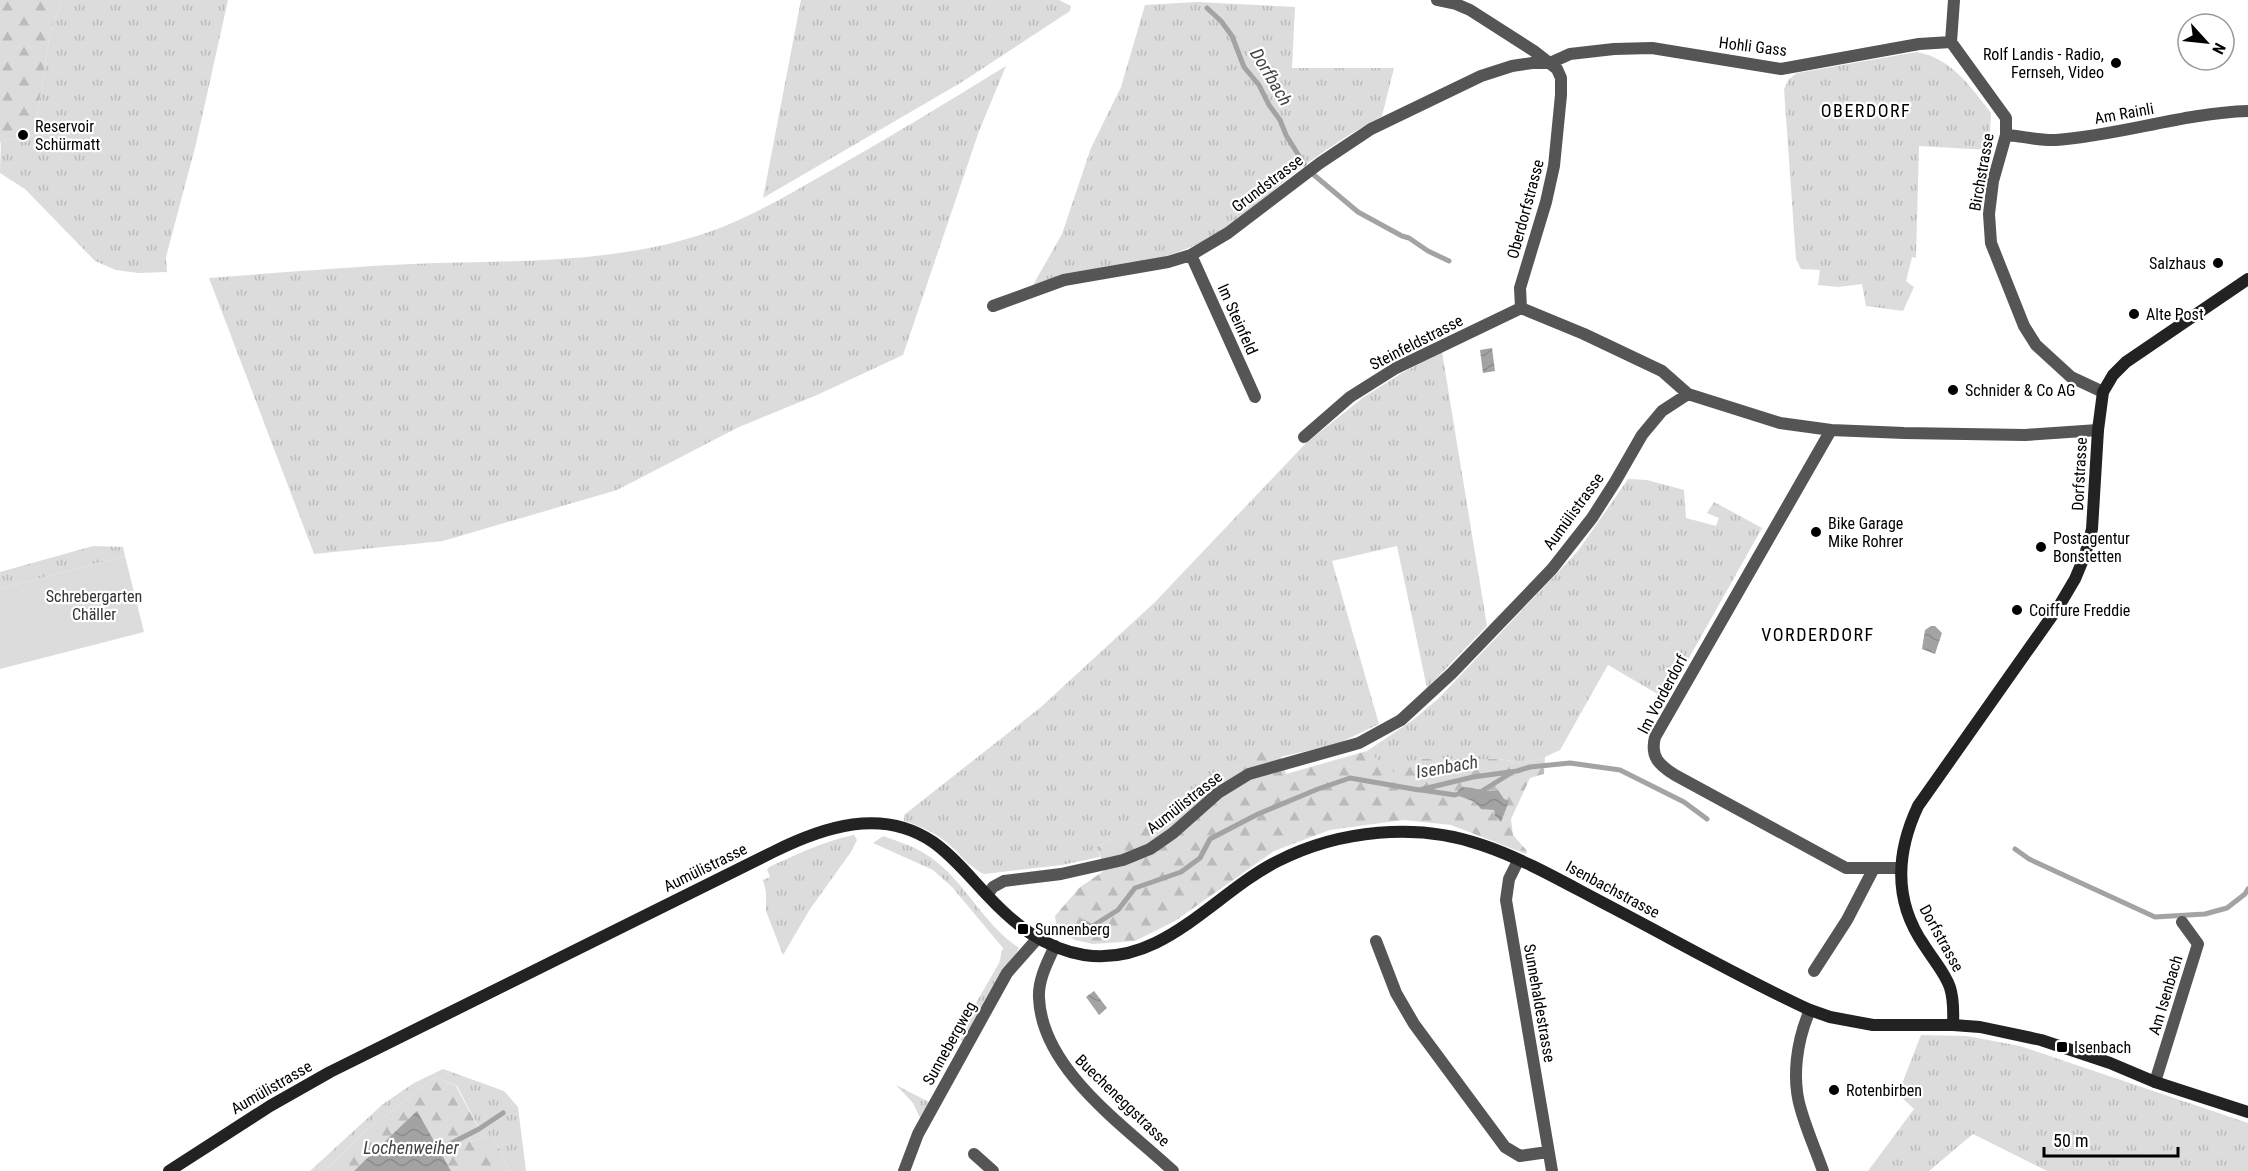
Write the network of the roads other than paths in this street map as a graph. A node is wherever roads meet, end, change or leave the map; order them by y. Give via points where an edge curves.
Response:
1 (1437, 0) edge
2 (1954, 0) edge
3 (1951, 42) junction
4 (1550, 63) junction
5 (2248, 111) edge
6 (2006, 135) junction
7 (1191, 255) junction
8 (2248, 279) edge
9 (993, 306) dead end
10 (1521, 308) junction
11 (2103, 392) junction
12 (1688, 394) junction
13 (1255, 397) dead end
14 (1831, 430) junction
15 (2098, 430) junction
16 (1304, 437) dead end
17 (1518, 861) junction
18 (1874, 868) junction
19 (1900, 868) junction
20 (987, 895) junction
21 (2182, 922) dead end
22 (1037, 939) junction
23 (1376, 941) dead end
24 (1055, 946) junction
25 (1814, 971) dead end
26 (1810, 1010) junction
27 (1953, 1024) junction
28 (2155, 1082) junction
29 (2248, 1112) edge
30 (1548, 1152) junction
31 (974, 1154) dead end
32 (172, 1170) edge
33 (904, 1171) edge
34 (993, 1171) edge
35 (1173, 1171) edge
36 (1552, 1171) edge
37 (1823, 1171) edge

1 - 4 street via 1470,10
2 - 3 street
3 - 4 street, Hohli Gass via 1919,44 1781,69 1654,48 1570,54
3 - 6 street, Birchstrasse via 2006,118
4 - 7 street, Grundstrasse via 1512,66 1482,76 1371,129 1228,233
4 - 10 street, Oberdorfstrasse via 1561,78 1562,95 1554,166 1520,288
5 - 6 street, Am Rainli via 2224,111 2054,140
6 - 11 street, Birchstrasse via 1993,181 1990,243 2024,326 2036,345 2071,377
7 - 9 street, Grundstrasse via 1064,280
7 - 13 street, Im Steinfeld
8 - 11 main road, Dorfstrasse via 2126,362
10 - 12 street via 1662,371
10 - 16 street, Steinfeldstrasse via 1396,368 1350,397
11 - 15 main road, Dorfstrasse
12 - 14 street via 1780,423
12 - 20 street, Aumülistrasse via 1662,411 1642,435 1592,518 1551,569 1452,673 1401,720 1359,743 1249,774 1218,793 1150,849 1124,860 1004,881
14 - 15 street via 2025,435
14 - 18 street, Im Vorderdorf via 1653,746 1658,764 1675,775 1846,868
15 - 19 main road, Dorfstrasse via 2092,529 2078,571 2059,606 1918,806 1907,829
17 - 24 main road, Isenbachstrasse via 1483,845 1441,835 1380,833 1344,837 1276,861 1168,937 1144,948 1096,956
17 - 26 main road, Isenbachstrasse
17 - 30 street, Sunnehaldestrasse via 1509,879 1506,900
18 - 19 street
18 - 25 street via 1847,921
19 - 27 main road, Dorfstrasse via 1910,919 1949,983
20 - 22 main road, Isenbachstrasse
20 - 32 main road, Aumülistrasse via 944,851 913,832 870,823 824,830 788,844 330,1072
21 - 28 street, Am Isenbach via 2198,944
22 - 24 main road, Isenbachstrasse
22 - 33 street, Sunnebergweg via 1007,973 918,1134
23 - 30 street via 1396,993 1414,1024 1505,1147 1520,1156
24 - 35 street, Buecheneggstrasse via 1041,978 1039,998 1057,1057 1074,1080
26 - 27 main road, Isenbachstrasse via 1873,1025
26 - 37 street via 1801,1030 1797,1080 1800,1108
27 - 28 main road, Isenbachstrasse via 2041,1040
28 - 29 main road, Isenbachstrasse
30 - 36 street, Sunnehaldestrasse
31 - 34 street

